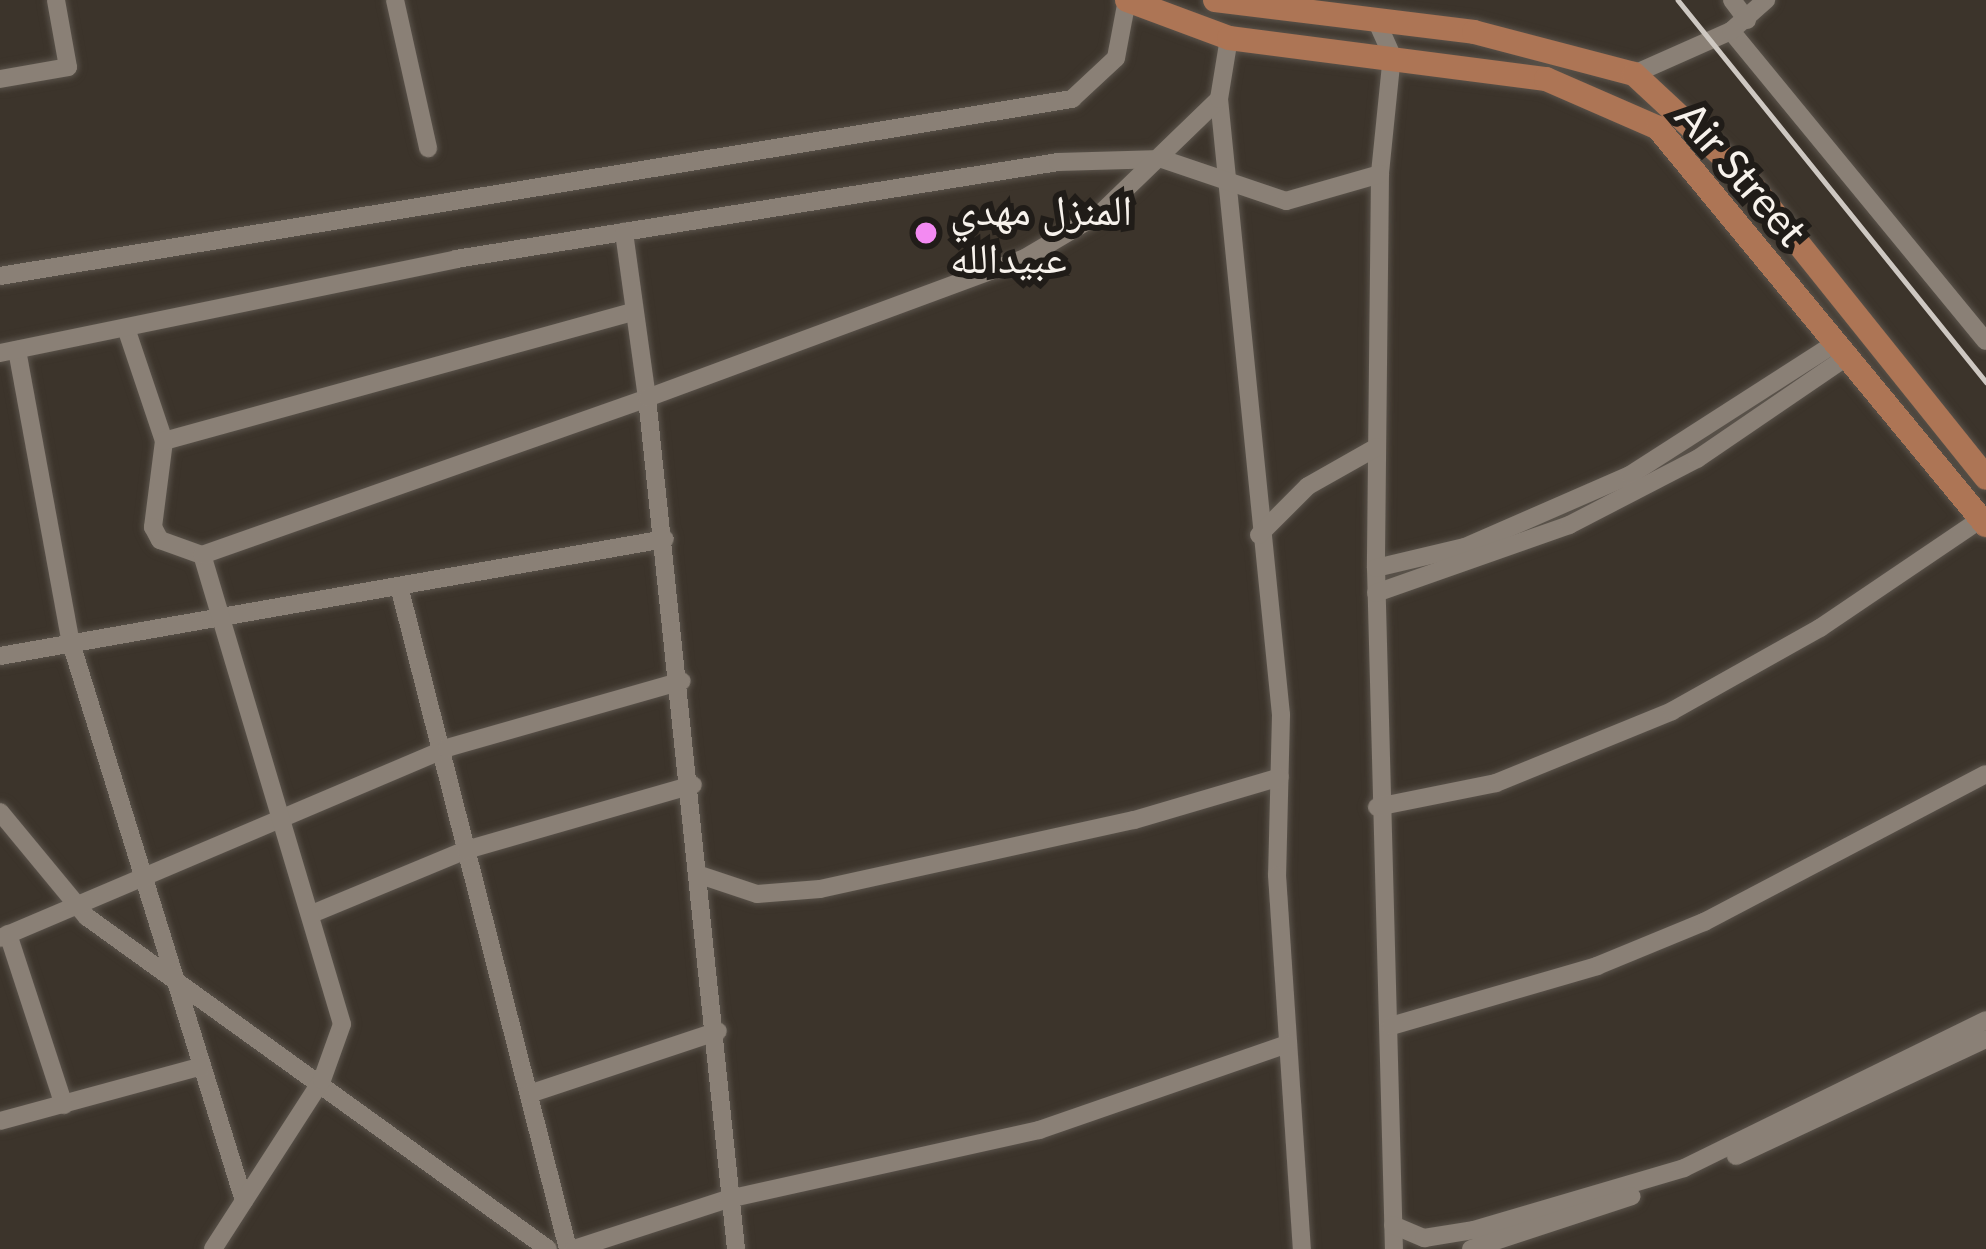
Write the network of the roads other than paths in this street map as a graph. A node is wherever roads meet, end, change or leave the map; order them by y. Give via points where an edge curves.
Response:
1 (56, 0) edge
2 (395, 0) edge
3 (1127, 0) edge
4 (1215, 0) edge
5 (1732, 0) edge
6 (1766, 0) edge
7 (1387, 15) edge
8 (1739, 25) junction
9 (1229, 38) junction
10 (1392, 55) junction
11 (1634, 74) junction
12 (0, 80) edge
13 (1219, 99) junction
14 (428, 148) dead end
15 (1162, 159) junction
16 (1380, 174) junction
17 (1229, 180) junction
18 (624, 232) junction
19 (0, 276) edge
20 (630, 313) junction
21 (126, 328) junction
22 (1986, 340) edge
23 (1840, 351) junction
24 (8, 352) edge
25 (647, 398) junction
26 (164, 441) junction
27 (1377, 447) junction
28 (1986, 478) edge
29 (1984, 522) edge
30 (1259, 535) junction
31 (665, 539) junction
32 (202, 555) junction
33 (1376, 568) junction
34 (399, 586) junction
35 (1376, 593) junction
36 (218, 621) junction
37 (71, 643) junction
38 (0, 656) edge
39 (682, 681) junction
40 (447, 748) junction
41 (1986, 774) edge
42 (1280, 777) junction
43 (693, 785) junction
44 (1377, 807) junction
45 (0, 812) edge
46 (282, 819) junction
47 (466, 850) junction
48 (142, 874) junction
49 (700, 875) junction
50 (74, 904) junction
51 (314, 913) junction
52 (4, 936) edge
53 (174, 978) junction
54 (1986, 1020) edge
55 (1391, 1026) junction
56 (718, 1030) junction
57 (1986, 1039) edge
58 (1288, 1044) junction
59 (202, 1066) junction
60 (322, 1080) junction
61 (529, 1094) junction
62 (64, 1105) junction
63 (0, 1121) edge
64 (728, 1199) junction
65 (244, 1201) junction
66 (1393, 1225) junction
67 (213, 1249) edge
68 (548, 1249) edge
69 (571, 1249) edge
70 (736, 1249) edge
71 (1302, 1249) edge
72 (1394, 1249) edge
73 (1472, 1249) edge

1 - 12 street via 68,67
2 - 14 street
3 - 9 main road, Air Street
3 - 19 street via 1117,58 1072,99
4 - 7 main road, Air Street
5 - 8 street
6 - 8 street
7 - 10 street
7 - 11 main road, Air Street via 1543,44
8 - 11 street
8 - 22 street
9 - 10 main road, Air Street
9 - 13 street
10 - 16 street
10 - 23 main road, Air Street via 1546,79 1658,128
11 - 28 main road, Air Street via 1746,178
13 - 15 street
13 - 17 street
15 - 17 street
15 - 18 street via 1058,162
15 - 25 street via 1100,213 1025,258
16 - 17 street via 1286,201
16 - 27 street
17 - 30 street
18 - 20 street
18 - 21 street
20 - 25 street
20 - 26 street
21 - 24 street
21 - 26 street
23 - 29 main road, Air Street
23 - 33 street via 1630,476 1483,541
23 - 35 street via 1697,459 1474,566
24 - 37 street
25 - 31 street
25 - 32 street
26 - 32 street via 153,527 160,540
27 - 30 street via 1308,486
27 - 33 street
29 - 44 street via 1672,711 1496,783
30 - 42 street
31 - 34 street
31 - 39 street
32 - 36 street
33 - 35 street
34 - 36 street
34 - 40 street
35 - 44 street
36 - 37 street
36 - 46 street
37 - 38 street
37 - 48 street
39 - 40 street
39 - 43 street
40 - 46 street
40 - 47 street
41 - 55 street via 1705,922 1560,979
42 - 49 street via 1152,815 820,889 757,894
42 - 58 street
43 - 47 street
43 - 49 street
44 - 55 street
45 - 50 street
46 - 48 street
46 - 51 street
47 - 51 street
47 - 61 street
48 - 50 street
48 - 53 street
49 - 56 street
50 - 52 street
50 - 53 street
51 - 60 street via 342,1024
52 - 62 street
53 - 59 street
53 - 60 street
54 - 66 street via 1684,1168 1474,1230 1424,1238
55 - 66 street
56 - 61 street
56 - 64 street
57 - 73 street via 1814,1126
58 - 64 street via 1040,1130
58 - 71 street
59 - 62 street
59 - 65 street
60 - 65 street
60 - 68 street
61 - 69 street
62 - 63 street
64 - 69 street
64 - 70 street
65 - 67 street
66 - 72 street

